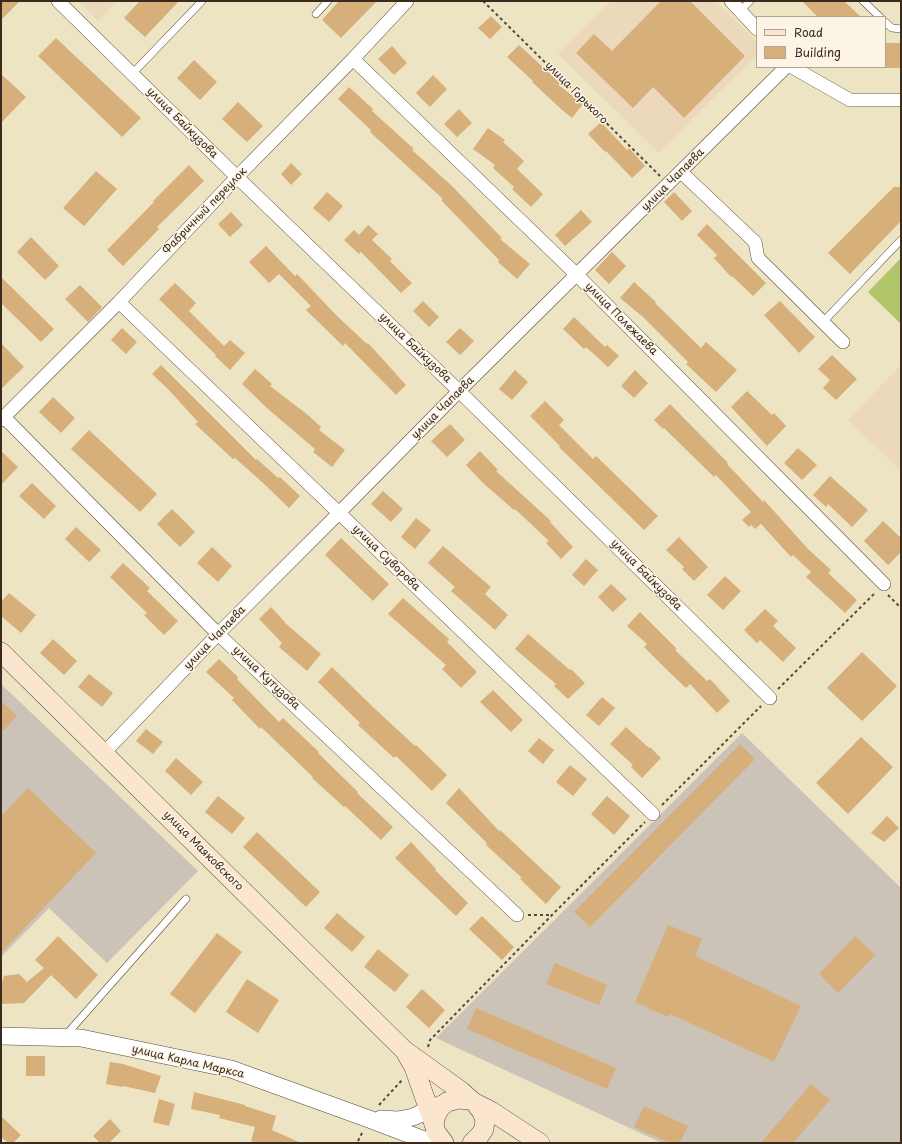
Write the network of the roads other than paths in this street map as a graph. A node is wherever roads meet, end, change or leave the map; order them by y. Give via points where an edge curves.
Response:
1 (58, 1) edge
2 (202, 1) edge
3 (328, 1) edge
4 (407, 1) edge
5 (731, 1) edge
6 (863, 1) edge
7 (745, 6) edge
8 (316, 14) dead end
9 (879, 16) edge
10 (886, 23) edge
11 (756, 27) edge
12 (901, 29) edge
13 (353, 59) junction
14 (785, 68) edge
15 (794, 68) edge
16 (132, 74) junction
17 (901, 100) edge
18 (681, 172) junction
19 (237, 177) junction
20 (901, 240) edge
21 (577, 274) junction
22 (119, 302) junction
23 (823, 322) junction
24 (843, 342) dead end
25 (459, 391) junction
26 (3, 419) edge
27 (339, 513) junction
28 (885, 588) road end
29 (218, 634) junction
30 (1, 652) edge
31 (770, 698) dead end
32 (104, 753) junction
33 (653, 814) dead end
34 (186, 899) dead end
35 (517, 915) road end
36 (1, 1036) edge
37 (63, 1037) junction
38 (404, 1050) junction
39 (473, 1102) junction
40 (373, 1113) junction
41 (432, 1117) junction
42 (432, 1143) edge
43 (444, 1143) edge
44 (472, 1143) edge
45 (540, 1143) edge

1 - 16 street, улица Байкузова
2 - 16 lane
3 - 8 lane
4 - 13 street, Фабричный переулок
5 - 7 street
6 - 9 lane
7 - 11 street
10 - 12 lane via 892,28
13 - 19 street, Фабричный переулок
13 - 21 street, улица Полежаева
14 - 18 street, улица Чапаева
15 - 17 street via 850,100
16 - 19 street, улица Байкузова
18 - 21 street, улица Чапаева
18 - 23 street via 755,242 758,258
19 - 22 street, Фабричный переулок
19 - 25 street, улица Байкузова
20 - 23 lane
21 - 25 street, улица Чапаева
21 - 28 street, улица Полежаева
22 - 26 street, Фабричный переулок
22 - 27 street, улица Суворова
23 - 24 street
25 - 27 street, улица Чапаева
25 - 31 street, улица Байкузова
26 - 29 street, улица Кутузова
27 - 29 street, улица Чапаева
27 - 33 street, улица Суворова
29 - 32 street, улица Чапаева
29 - 35 street, улица Кутузова
30 - 32 main road, улица Маяковского
32 - 38 main road, улица Маяковского
34 - 37 lane
36 - 37 street, улица Карла Маркса
37 - 40 street, улица Карла Маркса via 81,1038 231,1069
38 - 39 main road, улица Маяковского
38 - 41 main road, улица Маяковского via 414,1067
39 - 41 main road via 458,1099 447,1102
39 - 44 main road via 482,1112 484,1129
39 - 45 main road
40 - 41 street, улица Карла Маркса via 398,1120
40 - 42 street, улица Карла Маркса
41 - 43 main road, улица Маяковского via 436,1132

